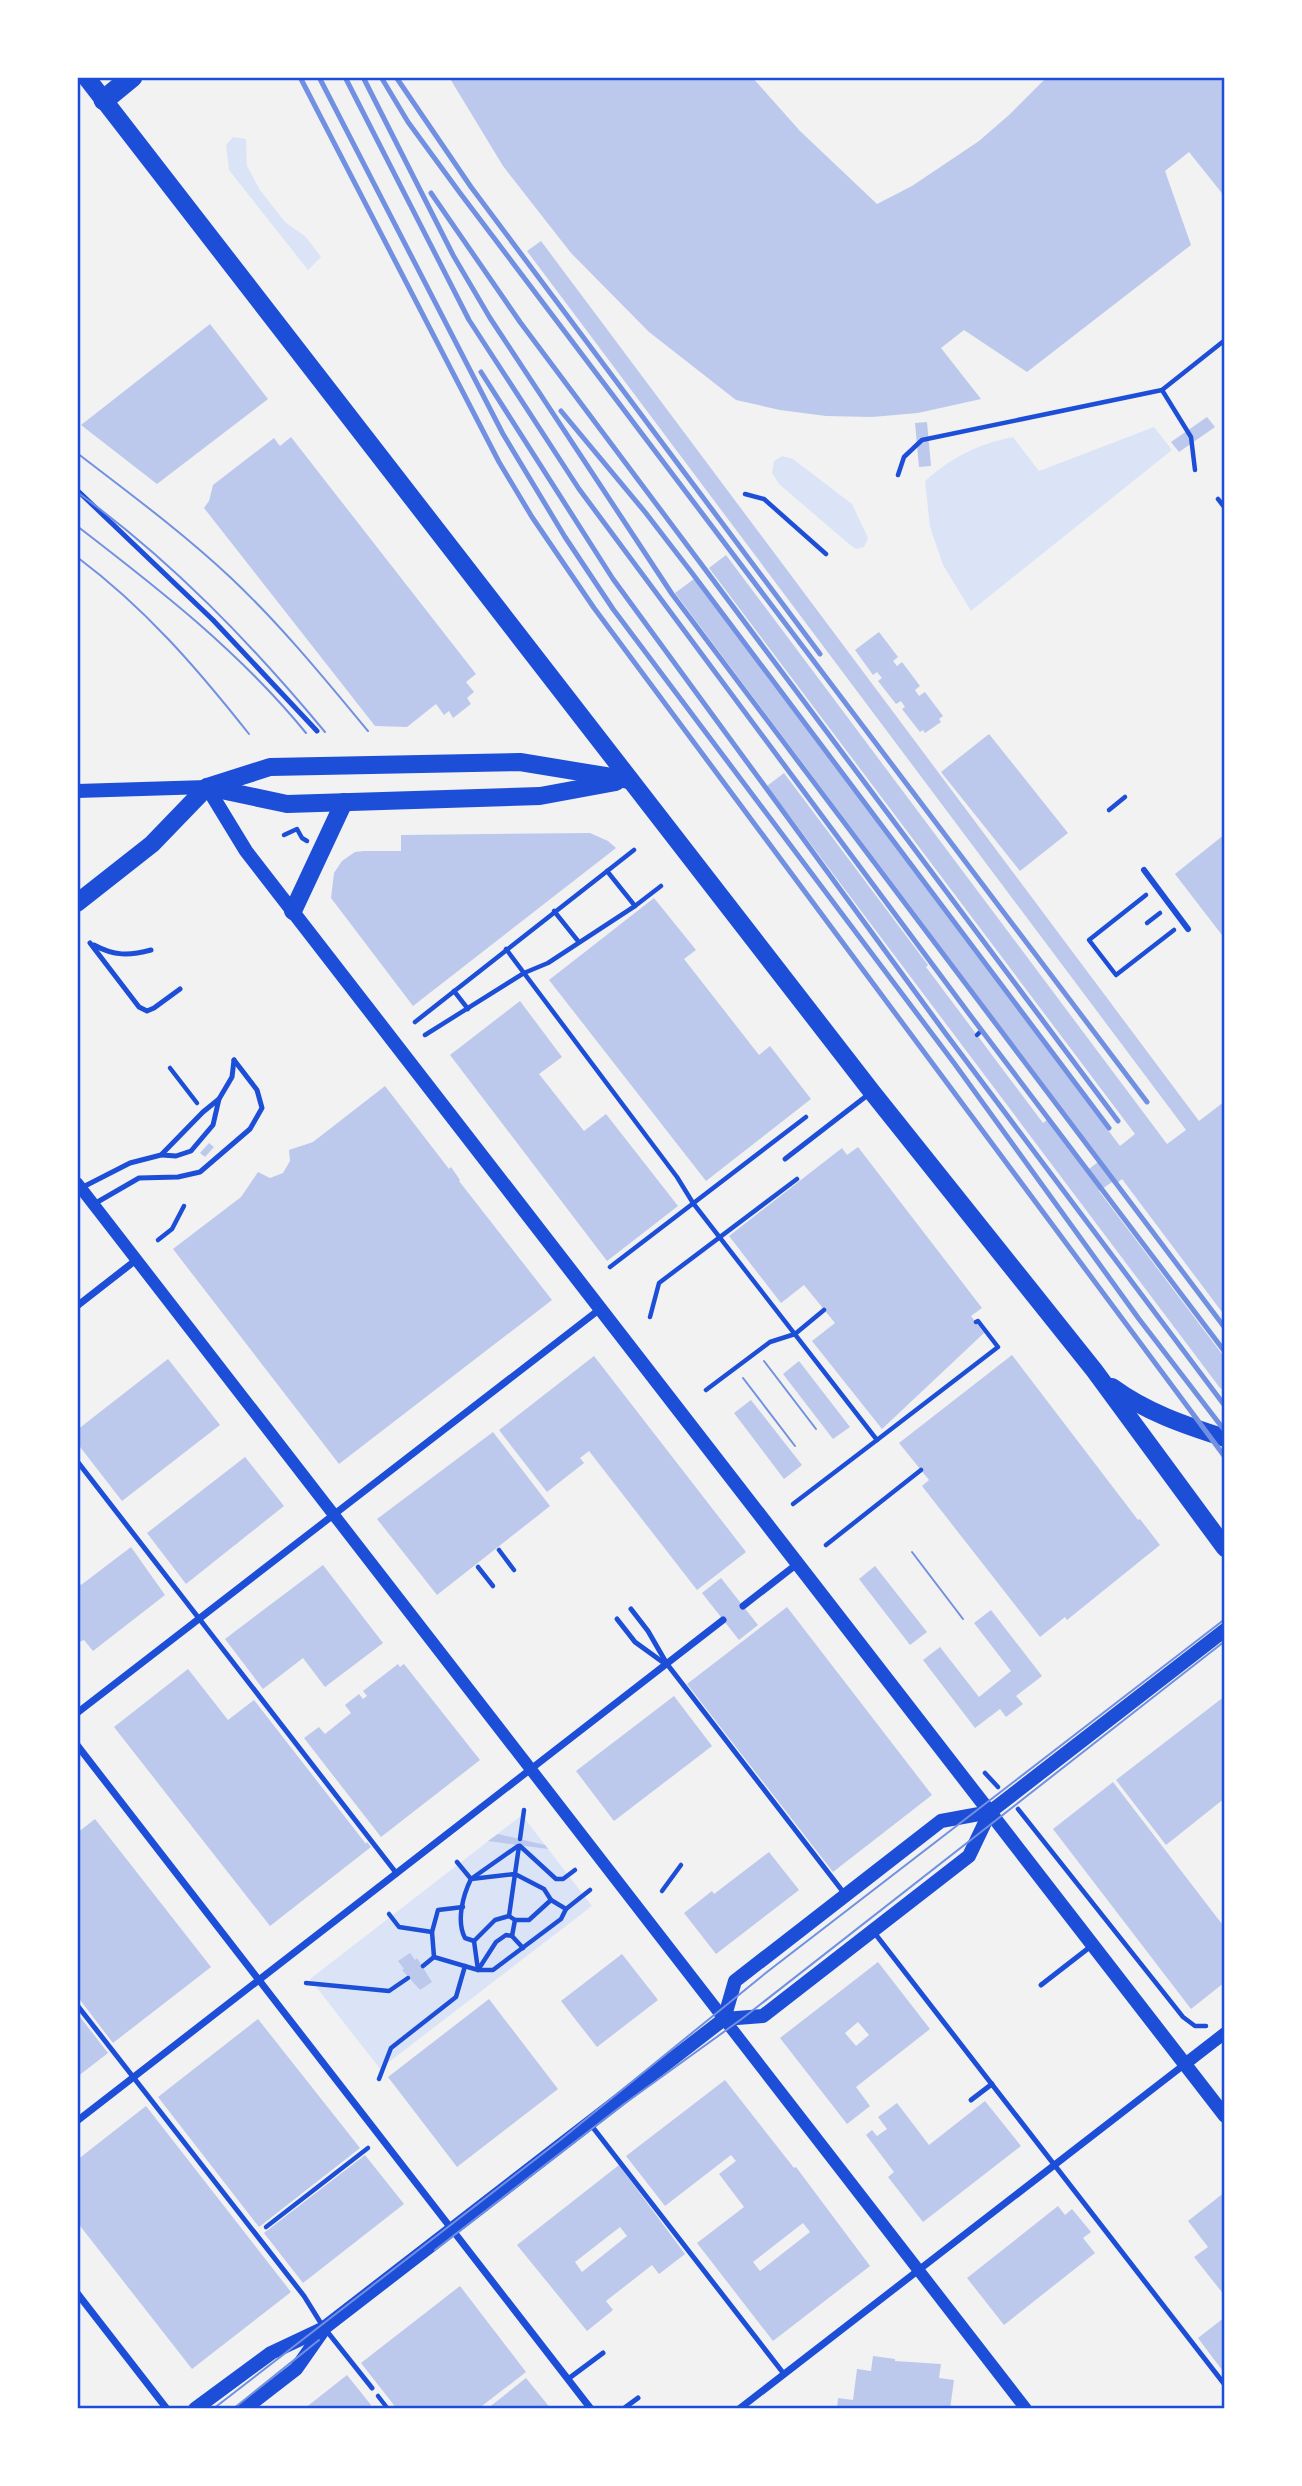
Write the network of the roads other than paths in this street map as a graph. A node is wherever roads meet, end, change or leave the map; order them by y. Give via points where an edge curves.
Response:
1 (86, 77) edge
2 (132, 77) edge
3 (104, 100) junction
4 (77, 490) edge
5 (317, 731) dead end
6 (630, 780) junction
7 (206, 787) junction
8 (77, 791) edge
9 (344, 802) junction
10 (1144, 870) dead end
11 (77, 903) edge
12 (293, 911) junction
13 (1188, 929) dead end
14 (151, 950) dead end
15 (180, 989) dead end
16 (872, 1092) junction
17 (219, 1100) junction
18 (161, 1155) junction
19 (785, 1159) dead end
20 (79, 1185) edge
21 (94, 1204) junction
22 (136, 1260) junction
23 (77, 1306) edge
24 (600, 1308) junction
25 (1094, 1370) junction
26 (1225, 1438) edge
27 (77, 1461) edge
28 (334, 1515) junction
29 (1225, 1548) edge
30 (797, 1563) junction
31 (743, 1606) dead end
32 (631, 1609) dead end
33 (199, 1619) junction
34 (617, 1619) dead end
35 (723, 1620) dead end
36 (1225, 1630) edge
37 (667, 1664) junction
38 (77, 1713) edge
39 (77, 1745) edge
40 (531, 1770) junction
41 (990, 1812) junction
42 (397, 1874) junction
43 (846, 1895) junction
44 (873, 1931) junction
45 (1093, 1945) junction
46 (259, 1980) junction
47 (1041, 1985) dead end
48 (77, 2005) edge
49 (724, 2018) junction
50 (1225, 2033) edge
51 (1185, 2064) junction
52 (133, 2077) junction
53 (992, 2084) junction
54 (971, 2100) dead end
55 (1225, 2116) edge
56 (77, 2121) edge
57 (589, 2123) junction
58 (1054, 2165) junction
59 (452, 2229) junction
60 (918, 2270) junction
61 (77, 2293) edge
62 (324, 2328) junction
63 (603, 2353) dead end
64 (784, 2374) junction
65 (568, 2379) junction
66 (1225, 2385) edge
67 (372, 2388) dead end
68 (638, 2398) dead end
69 (167, 2409) edge
70 (195, 2409) edge
71 (244, 2409) edge
72 (591, 2409) edge
73 (623, 2409) edge
74 (739, 2409) edge
75 (1026, 2409) edge

1 - 3 main road
2 - 3 highway
3 - 6 main road
4 - 5 lane via 214,620
6 - 7 main road via 507,762 270,767
6 - 9 main road via 540,796
6 - 16 main road
7 - 8 main road
7 - 9 main road via 287,804
7 - 11 main road via 152,844
7 - 12 main road via 246,851
9 - 12 main road
10 - 13 street
12 - 24 main road
14 - 15 lane via 120,955 90,943 139,1007 155,1009
16 - 19 lane
16 - 25 main road
17 - 18 lane
17 - 18 lane via 213,1125 191,1151
17 - 21 lane via 232,1077 234,1060 257,1090 262,1108 250,1129 212,1163 189,1175 139,1178
18 - 20 lane
20 - 21 street
21 - 22 street
22 - 23 street
22 - 28 street
24 - 28 street
24 - 30 main road
25 - 26 main road via 1147,1410
25 - 29 main road
27 - 33 lane
28 - 33 street
28 - 40 street
30 - 31 street
30 - 41 main road
32 - 37 lane
33 - 38 street
33 - 42 lane
34 - 37 lane via 635,1642
35 - 37 street
36 - 41 main road
37 - 40 street
37 - 43 lane
39 - 46 street
40 - 42 street
40 - 49 street
41 - 43 main road via 941,1821
41 - 44 main road via 969,1856
41 - 45 main road
42 - 46 street
43 - 49 main road via 735,1981
44 - 49 main road via 763,2016
44 - 53 lane
45 - 47 lane
45 - 51 main road
46 - 52 street
46 - 59 street
48 - 52 lane
49 - 57 main road
49 - 60 street
50 - 51 street
51 - 55 main road
51 - 58 street
52 - 56 street
52 - 62 lane
53 - 54 lane
53 - 58 lane
57 - 59 main road
57 - 64 lane
58 - 60 street
58 - 66 lane
59 - 62 main road
59 - 65 street
60 - 64 street
60 - 75 street
61 - 69 street
62 - 67 lane
62 - 70 main road via 271,2353
62 - 71 main road via 296,2369
63 - 65 lane
64 - 74 street
65 - 72 street
68 - 73 lane

